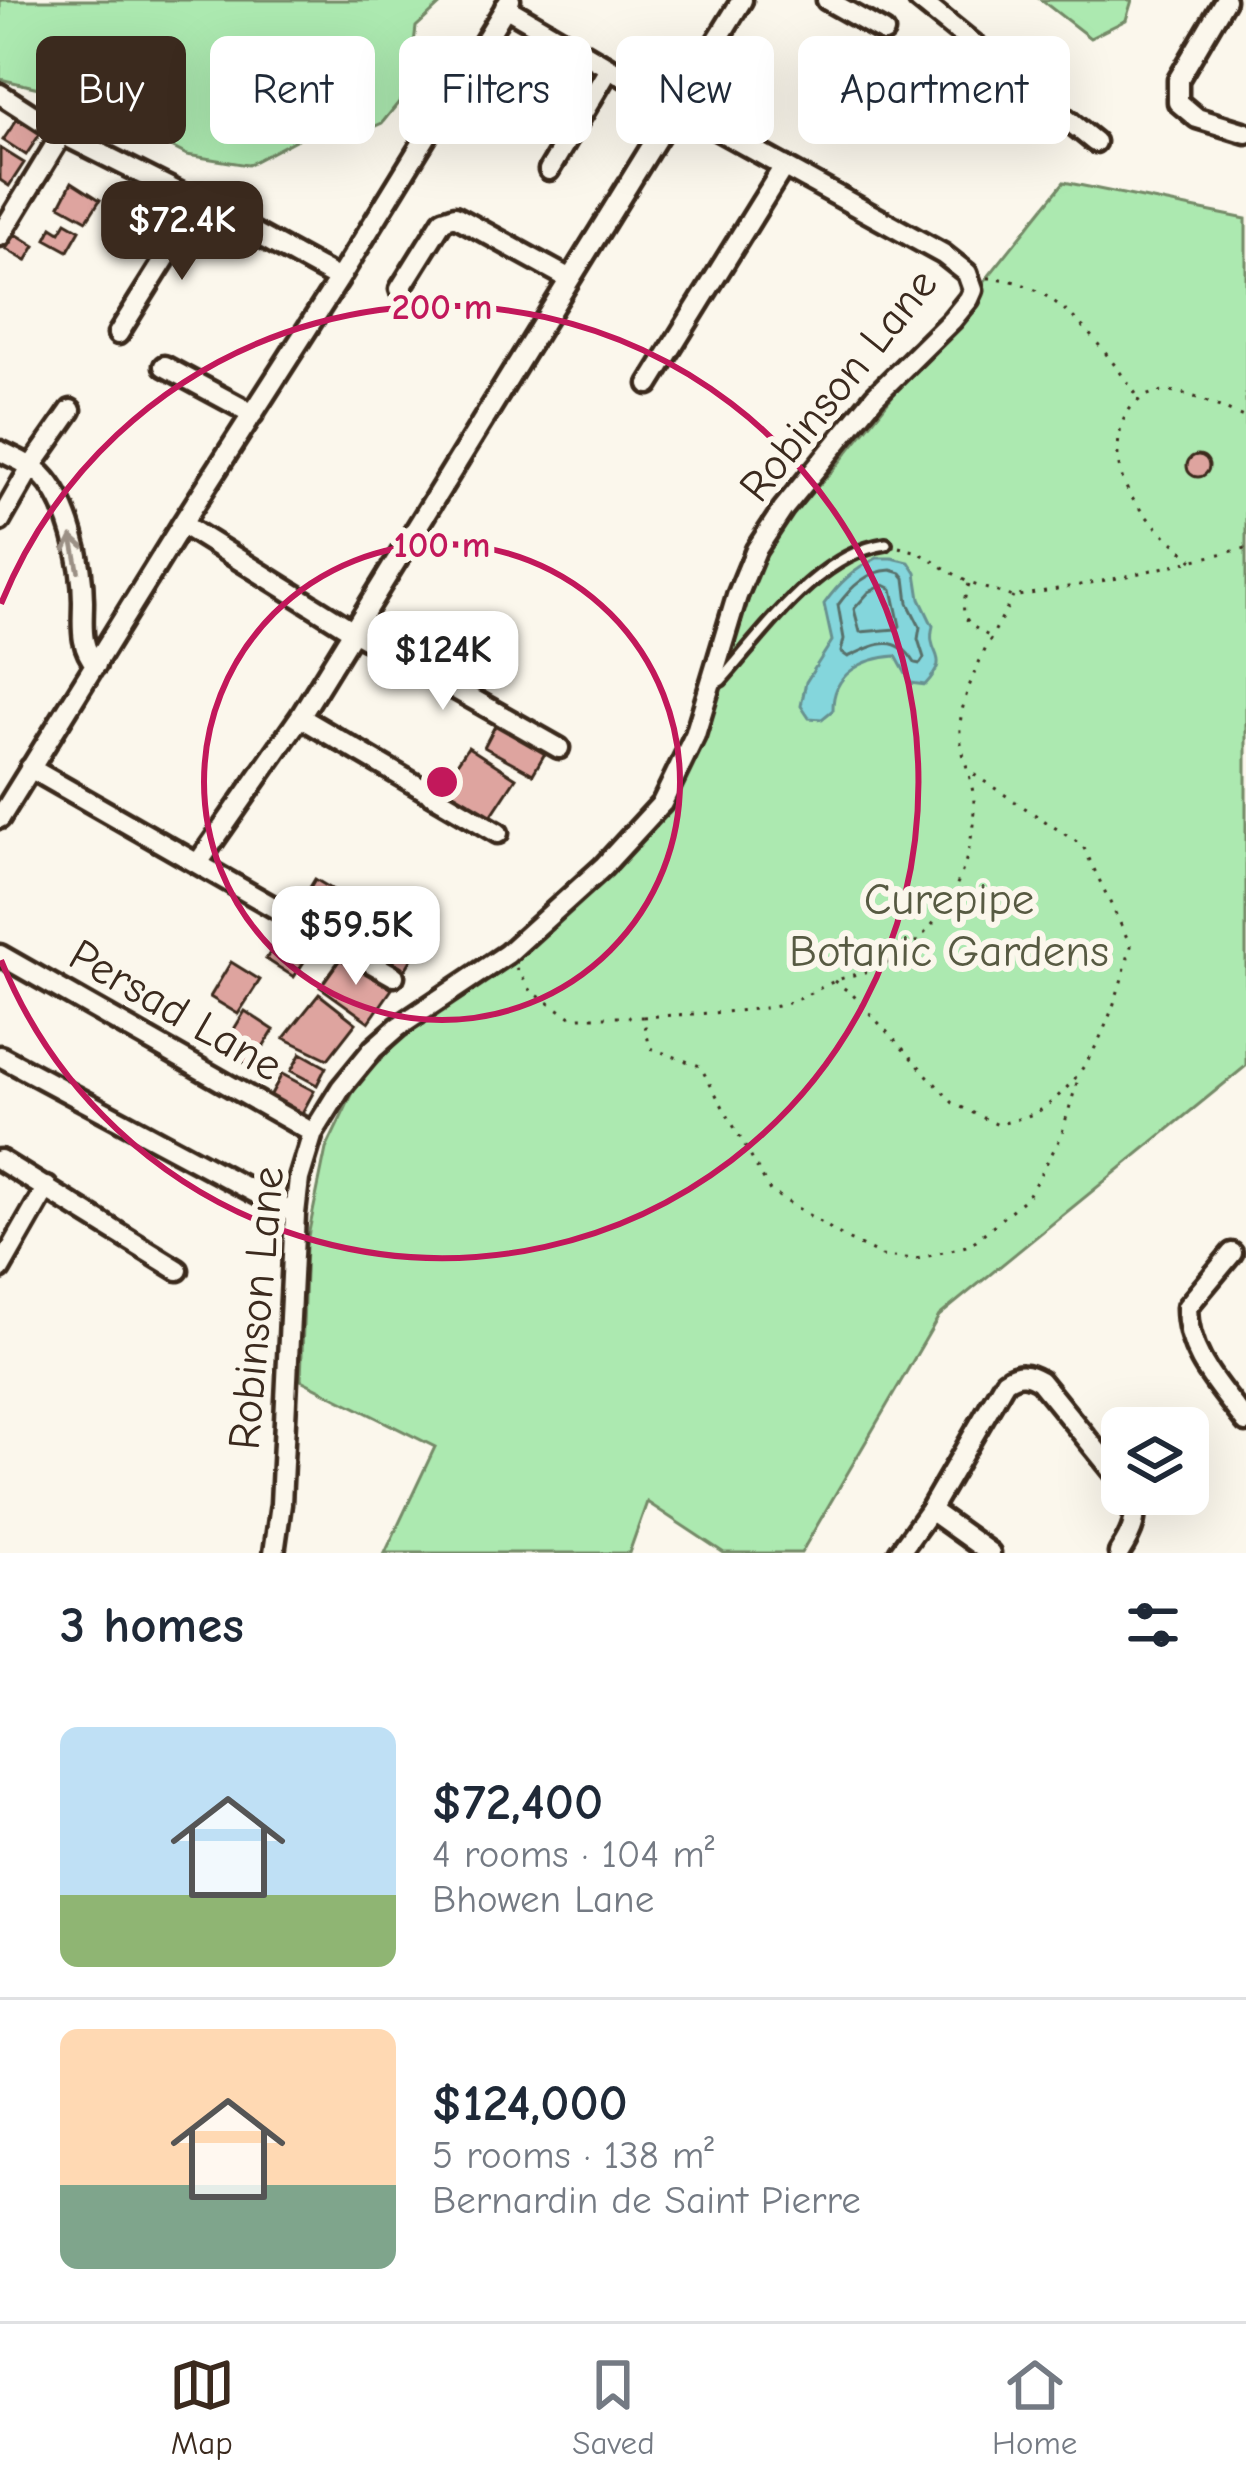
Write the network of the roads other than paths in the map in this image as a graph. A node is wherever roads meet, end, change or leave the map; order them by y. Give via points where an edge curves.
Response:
1 (742, 0) edge
2 (826, 0) edge
3 (919, 0) edge
4 (1225, 0) edge
5 (507, 3) edge
6 (884, 32) dead end
7 (720, 36) edge
8 (609, 69) junction
9 (616, 73) edge
10 (0, 94) edge
11 (36, 117) edge
12 (1246, 133) edge
13 (1095, 142) dead end
14 (56, 144) edge
15 (82, 144) edge
16 (653, 144) edge
17 (744, 144) edge
18 (784, 166) junction
19 (549, 170) dead end
20 (200, 203) junction
21 (0, 236) edge
22 (339, 279) junction
23 (570, 279) junction
24 (400, 289) dead end
25 (118, 334) dead end
26 (164, 366) dead end
27 (649, 384) dead end
28 (71, 410) dead end
29 (253, 414) junction
30 (0, 451) edge
31 (32, 467) junction
32 (0, 521) edge
33 (182, 524) junction
34 (886, 544) road end
35 (353, 631) junction
36 (96, 664) junction
37 (711, 685) junction
38 (299, 717) junction
39 (560, 748) dead end
40 (30, 768) junction
41 (3, 806) edge
42 (498, 833) dead end
43 (197, 863) junction
44 (0, 955) edge
45 (394, 976) dead end
46 (0, 1056) edge
47 (313, 1133) junction
48 (0, 1160) edge
49 (47, 1187) junction
50 (295, 1214) junction
51 (1232, 1253) dead end
52 (0, 1269) edge
53 (178, 1270) dead end
54 (1246, 1423) edge
55 (1101, 1456) edge
56 (930, 1510) junction
57 (1135, 1515) edge
58 (274, 1553) edge
59 (899, 1553) edge
60 (991, 1553) edge
61 (1119, 1553) edge

1 - 7 street
2 - 6 street
3 - 13 street
4 - 12 street via 1178,80 1178,102 1197,118
5 - 8 street, Robinson Lane
5 - 22 street
8 - 9 street, Robinson Lane
8 - 19 street
10 - 11 street
14 - 21 street
15 - 20 street
16 - 23 street
17 - 18 street, Robinson Lane
18 - 27 street
18 - 37 street, Robinson Lane via 943,254 967,273 973,290 783,509 737,596
20 - 22 street
20 - 25 street
22 - 29 street
23 - 24 street via 449,216
23 - 35 street
26 - 29 street
28 - 31 street
29 - 33 street
30 - 31 street
31 - 32 street
36 -> 31 street via 82,644 83,595 64,508
33 - 35 street
33 - 36 street
34 - 37 lane via 828,568
35 - 38 street
35 - 39 street
36 - 40 street
37 - 47 street, Robinson Lane via 662,803 507,954 386,1038
38 - 42 street
38 - 43 street
40 - 41 street
40 - 43 street
43 - 45 street
44 - 47 street, Persad Lane
46 - 50 street
47 - 50 street, Robinson Lane
48 - 49 street
49 - 52 street
49 - 53 street
50 - 58 street, Robinson Lane
51 - 54 street via 1186,1307 1187,1331
55 - 56 street via 1040,1381 1015,1374
56 - 59 street
56 - 60 street
57 - 61 street

